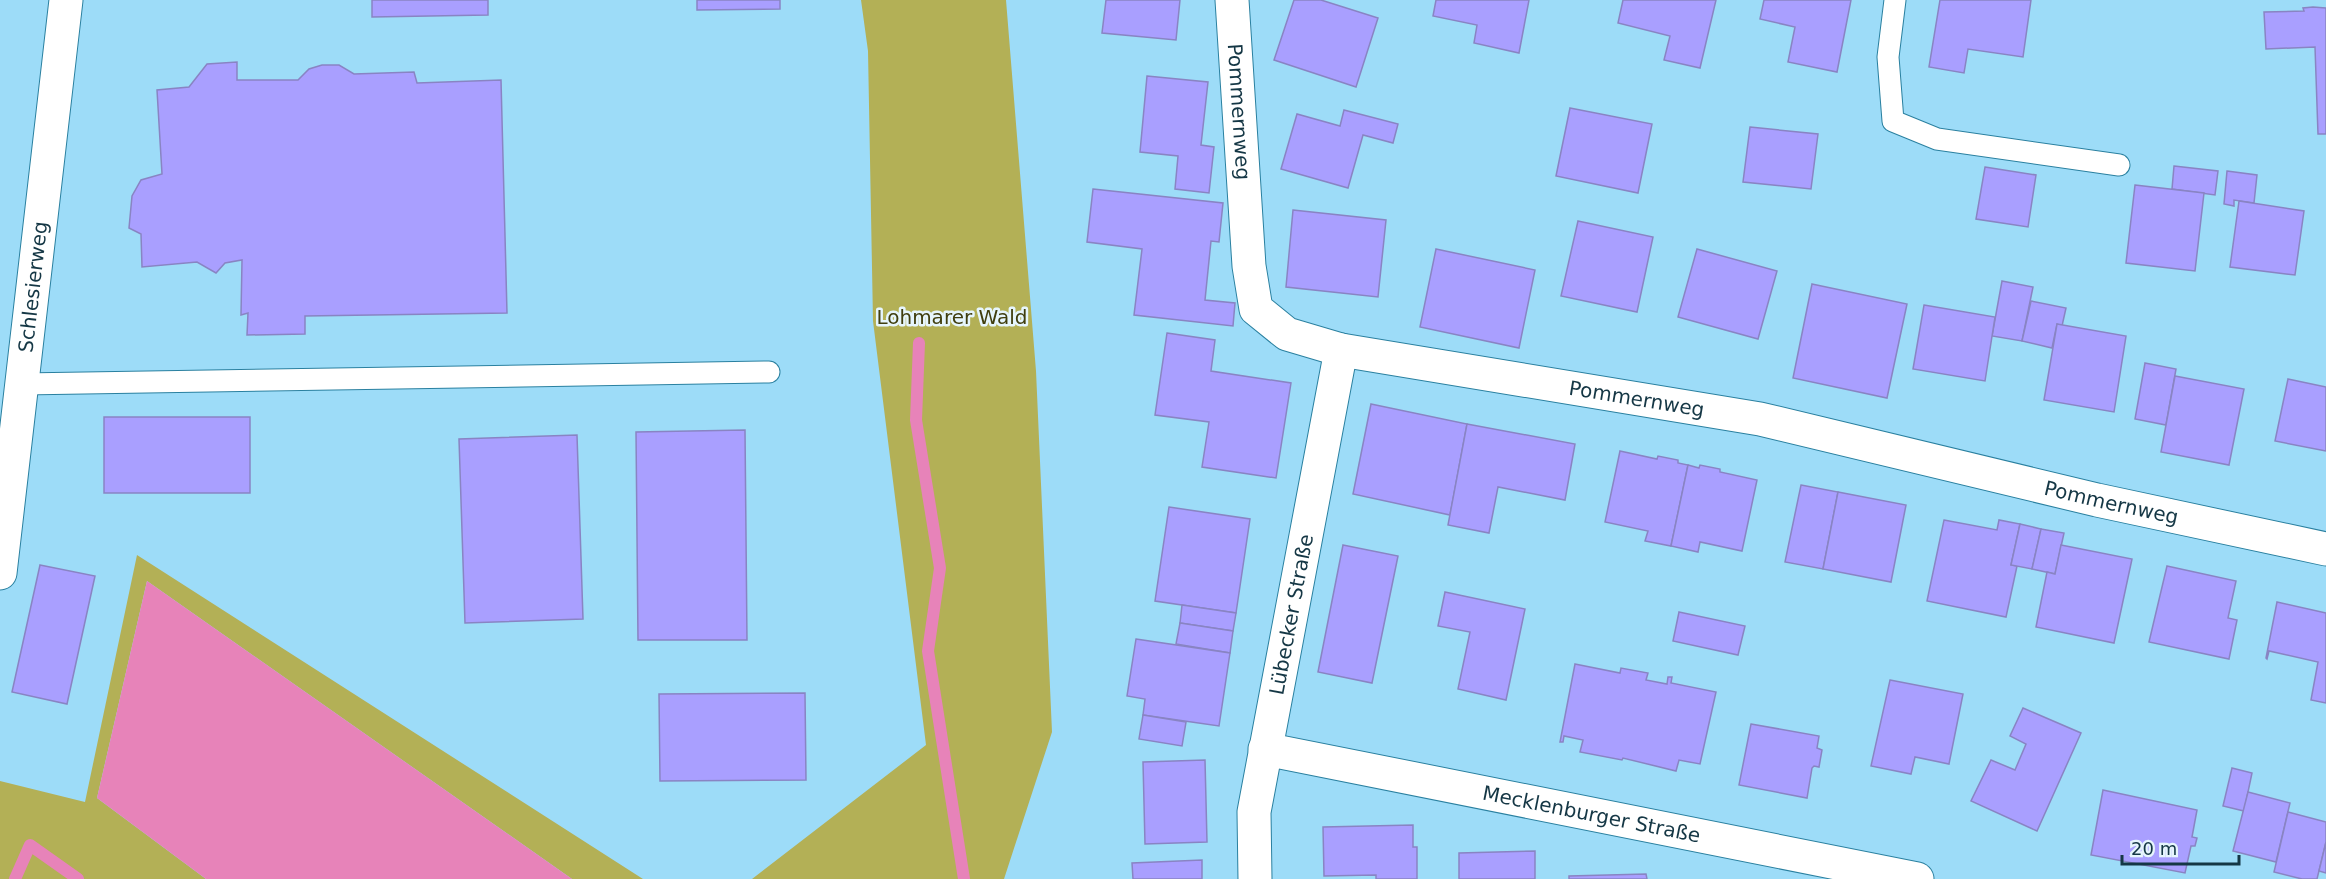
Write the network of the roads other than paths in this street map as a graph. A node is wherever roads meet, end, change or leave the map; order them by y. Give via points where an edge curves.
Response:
1 (66, 0) edge
2 (1232, 0) edge
3 (1896, 0) edge
4 (2119, 165) dead end
5 (1341, 350) junction
6 (769, 372) dead end
7 (22, 384) junction
8 (2326, 549) edge
9 (0, 573) edge
10 (1265, 749) junction
11 (1255, 879) edge
12 (1917, 879) edge

1 - 7 street, Schlesierweg
2 - 5 street, Pommernweg via 1249,266 1256,309 1287,334
3 - 4 lane via 1888,57 1893,121 1936,139
5 - 8 street, Pommernweg via 1760,418 2097,500
5 - 10 street, Lübecker Straße
6 - 7 lane
7 - 9 street, Schlesierweg
10 - 11 street, Lübecker Straße via 1254,812
10 - 12 street, Mecklenburger Straße

